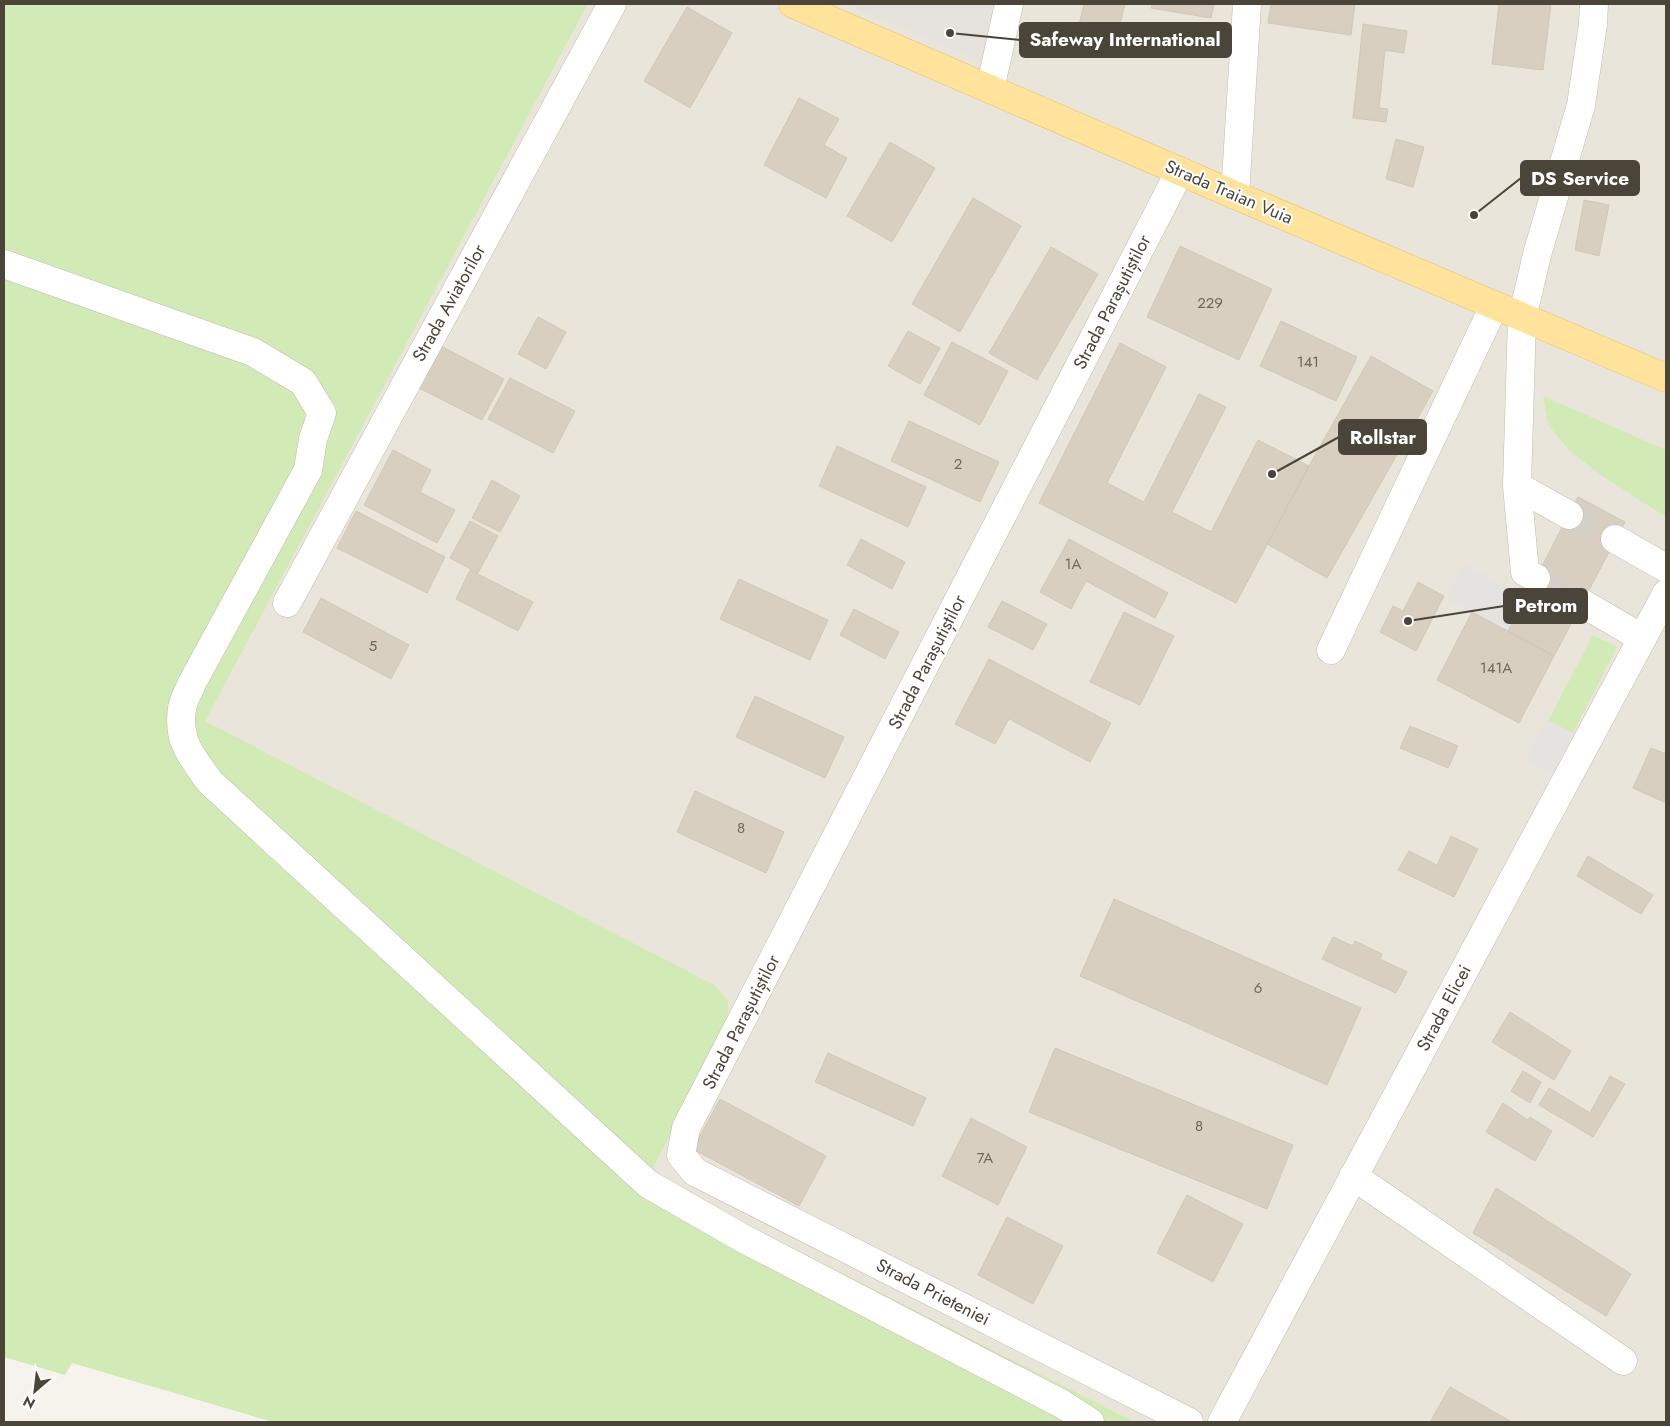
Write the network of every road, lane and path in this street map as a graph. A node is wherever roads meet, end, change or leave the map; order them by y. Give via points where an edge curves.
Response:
1 (612, 4) edge
2 (793, 4) edge
3 (1009, 4) edge
4 (1247, 4) edge
5 (1594, 4) edge
6 (990, 89) junction
7 (1180, 171) junction
8 (1235, 195) junction
9 (4, 264) edge
10 (1494, 306) junction
11 (1522, 318) junction
12 (1666, 378) edge
13 (1517, 486) junction
14 (1570, 515) tunnel mouth
15 (1615, 539) tunnel mouth
16 (1666, 568) edge
17 (1536, 578) tunnel mouth
18 (1666, 594) edge
19 (287, 603) dead end
20 (1582, 603) tunnel mouth
21 (1642, 638) junction
22 (1331, 650) dead end
23 (681, 1156) joint
24 (1354, 1176) junction
25 (1623, 1361) dead end
26 (1175, 1419) edge
27 (1090, 1422) edge
28 (1222, 1422) edge

1 - 19 street, Strada Aviatorilor
2 - 6 main road, Strada Traian Vuia
3 - 6 street
4 - 8 street
5 - 11 street via 1581,105
6 - 7 main road, Strada Traian Vuia
7 - 8 main road, Strada Traian Vuia
7 - 23 street, Strada Parașutiștilor via 686,1128
8 - 10 main road, Strada Traian Vuia
9 - 27 street via 253,352 303,382 322,413 313,439 308,470 182,707 181,734 190,755 210,782 648,1184 744,1239 1062,1404
10 - 11 main road, Strada Traian Vuia
10 - 22 street
11 - 12 main road, Strada Traian Vuia
11 - 13 street
13 - 14 street
13 - 17 street via 1525,572
15 - 16 street
18 - 21 street, Strada Elicei
20 - 21 street
21 - 24 street, Strada Elicei
23 - 26 street, Strada Prieteniei via 695,1172
24 - 25 street
24 - 28 street, Strada Elicei

